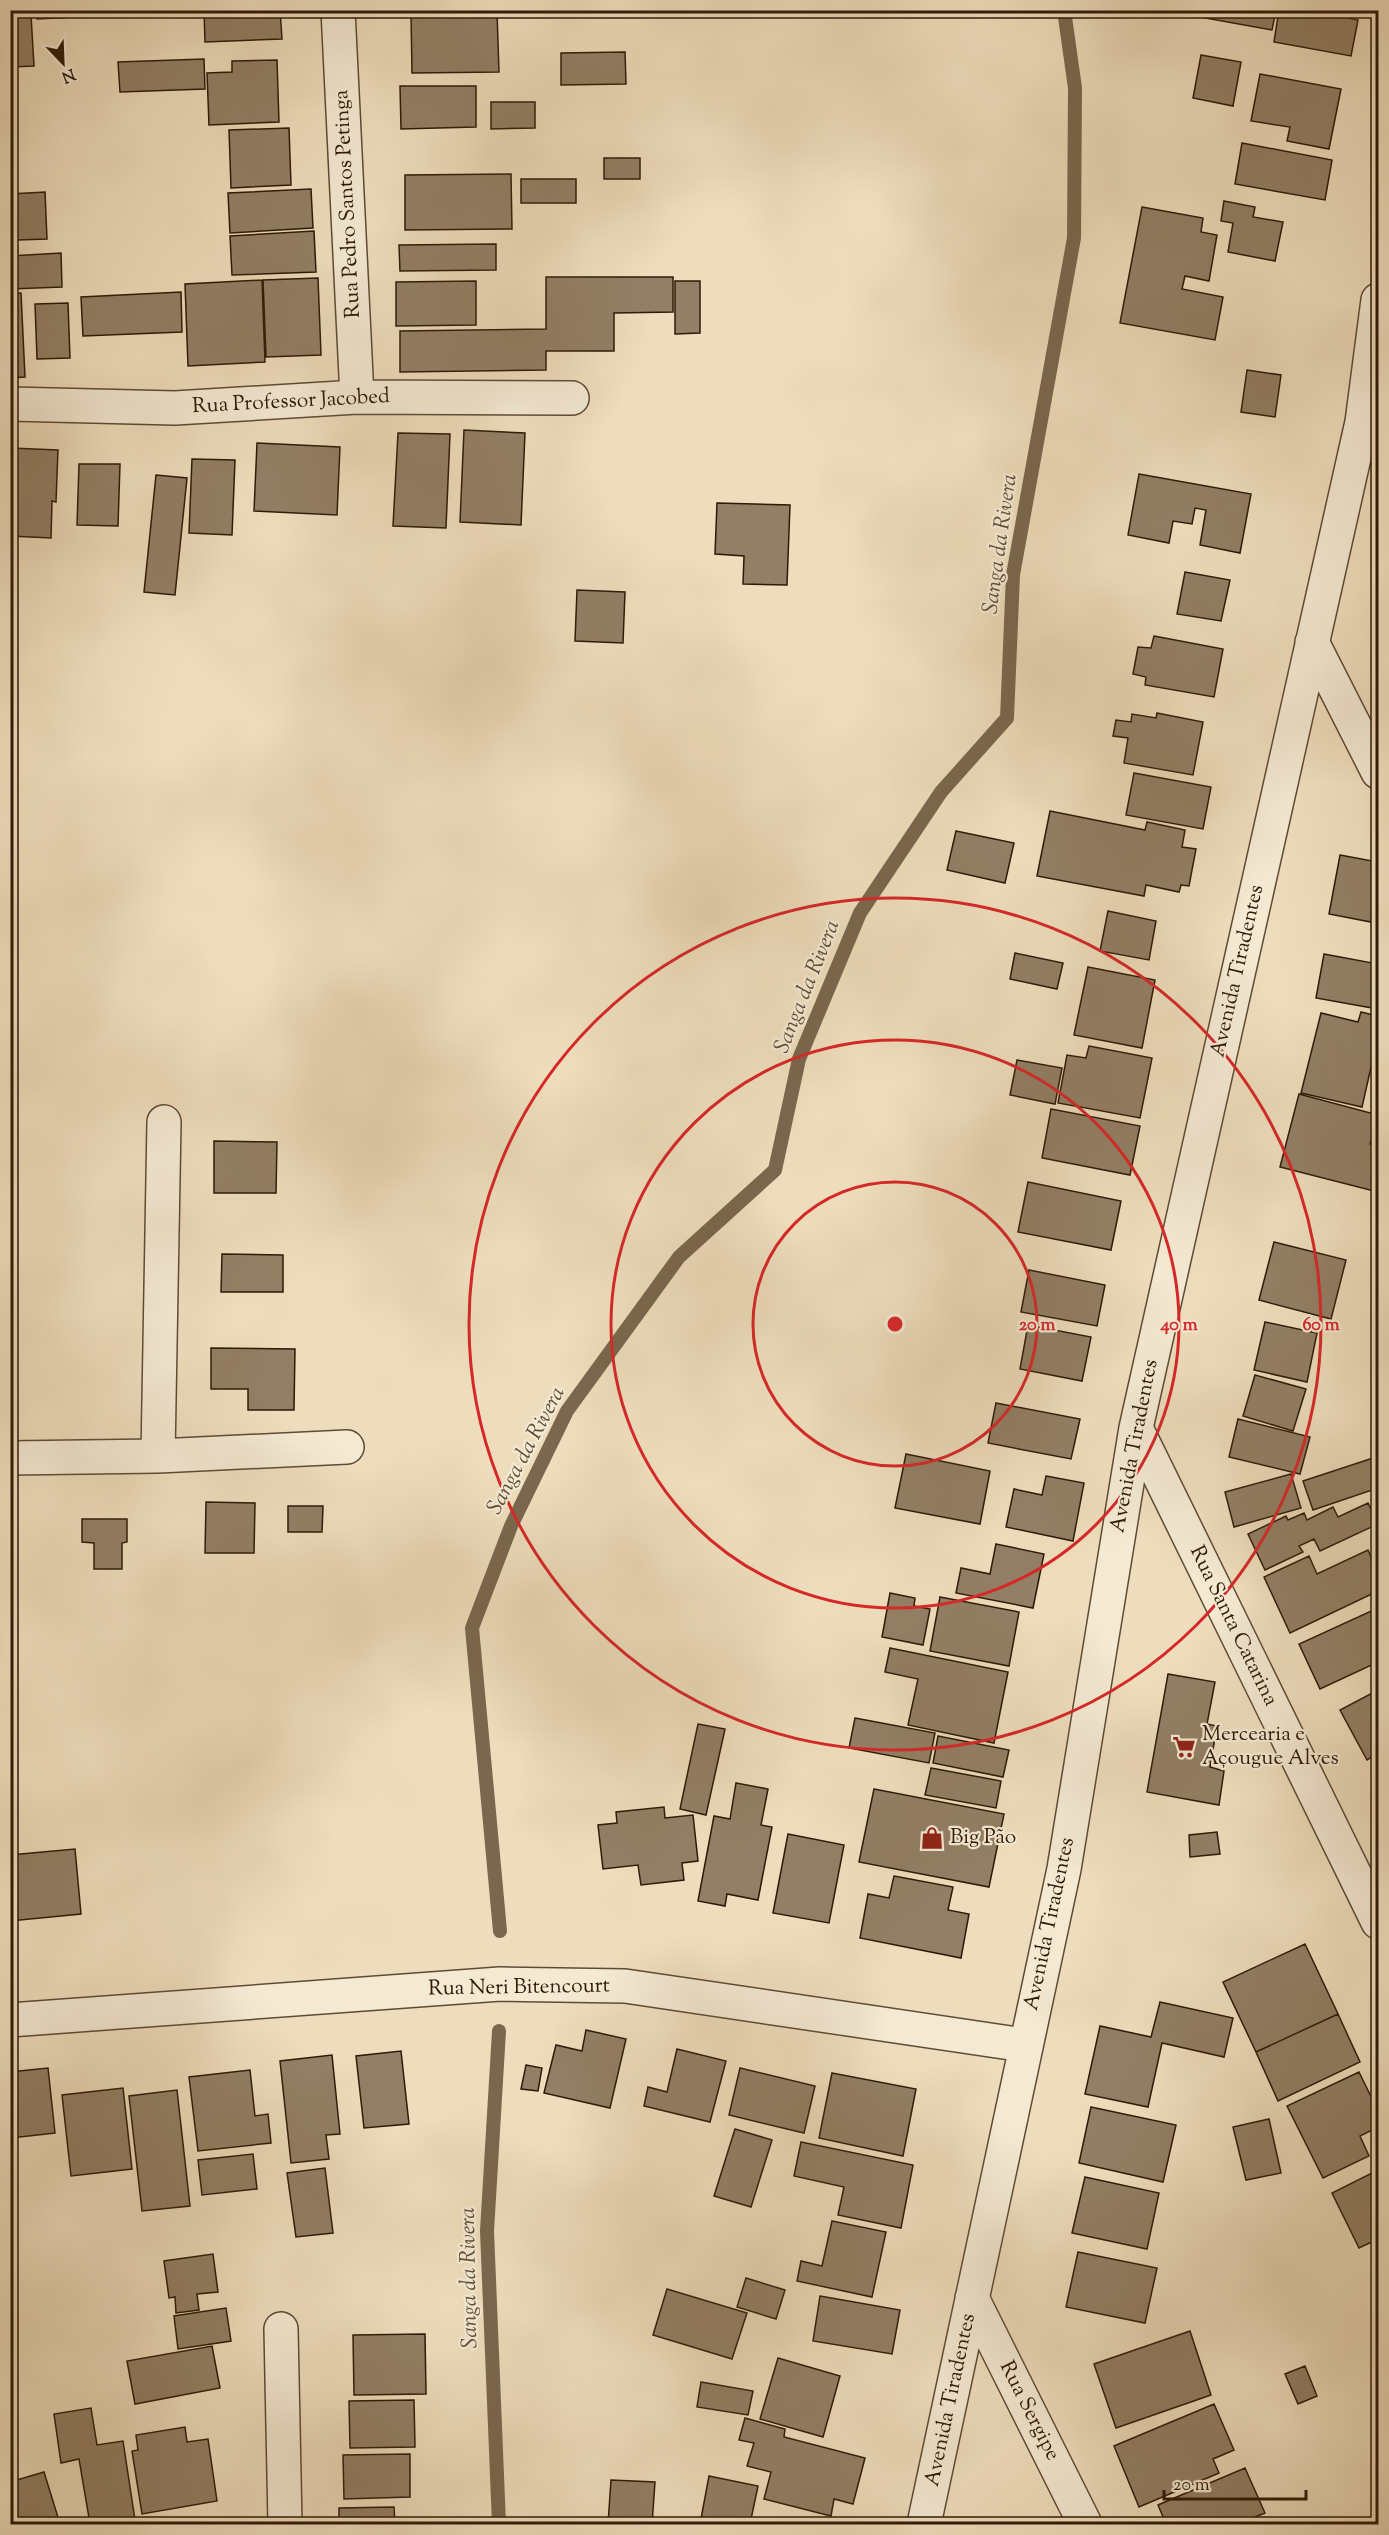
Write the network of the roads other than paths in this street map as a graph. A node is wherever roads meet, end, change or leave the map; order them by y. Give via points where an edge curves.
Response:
1 (338, 10) edge
2 (1378, 300) edge
3 (357, 397) junction
4 (572, 398) dead end
5 (10, 404) edge
6 (1370, 418) edge
7 (1312, 642) junction
8 (1378, 772) edge
9 (164, 1122) dead end
10 (1136, 1428) junction
11 (347, 1447) dead end
12 (158, 1456) junction
13 (10, 1458) edge
14 (1378, 1922) edge
15 (10, 2020) edge
16 (1024, 2045) junction
17 (972, 2298) junction
18 (281, 2329) dead end
19 (285, 2524) edge
20 (924, 2524) edge
21 (1085, 2524) edge

1 - 3 street, Rua Pedro Santos Petinga
2 - 6 street, Avenida Tiradentes
3 - 4 street, Rua Professor Jacobed
3 - 5 street, Rua Professor Jacobed via 175,408
6 - 7 street, Avenida Tiradentes
7 - 8 street
7 - 10 street, Avenida Tiradentes
9 - 12 street
10 - 14 street, Rua Santa Catarina
10 - 16 street, Avenida Tiradentes via 1064,1869
11 - 12 street
12 - 13 street
15 - 16 street, Rua Neri Bitencourt via 500,1984 625,1986
16 - 17 street, Avenida Tiradentes
17 - 20 street, Avenida Tiradentes
17 - 21 street, Rua Sergipe
18 - 19 street

